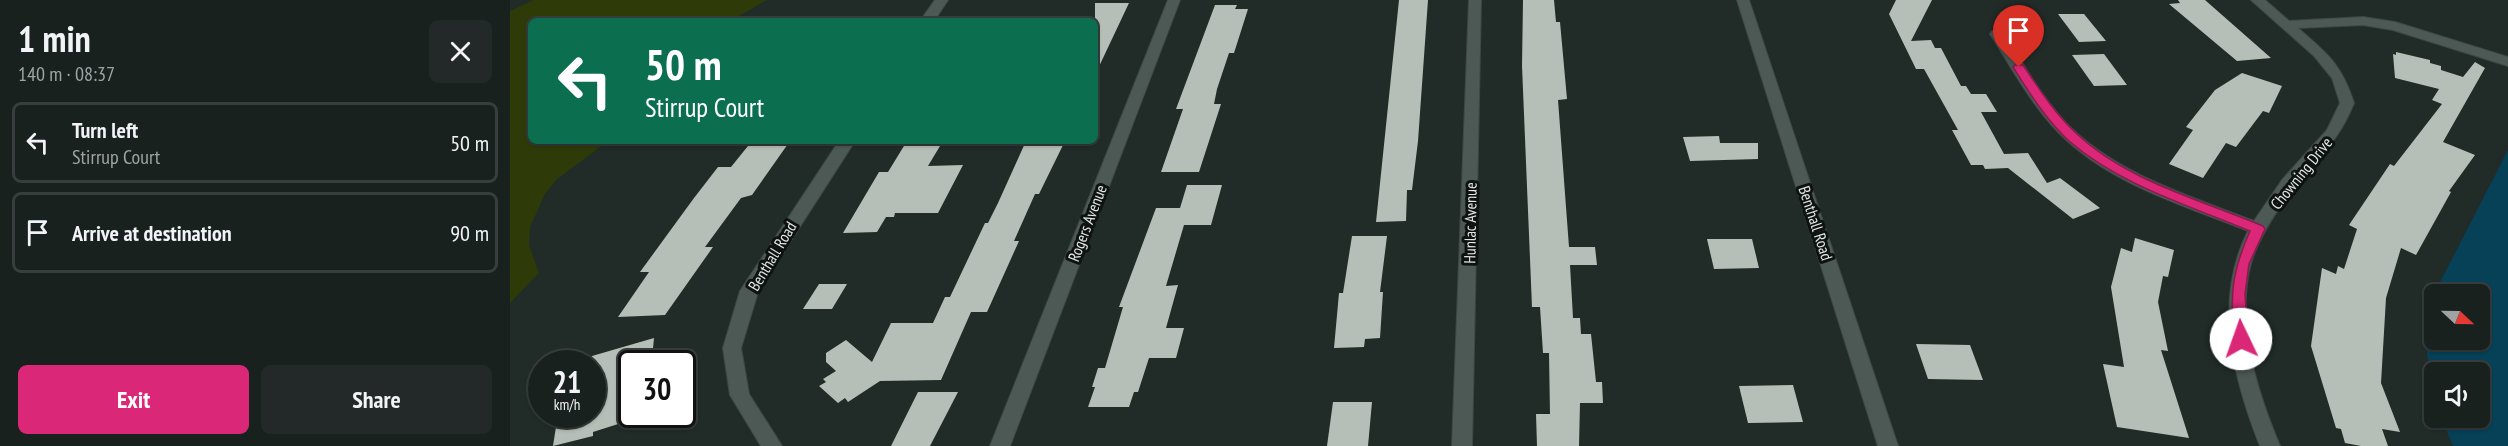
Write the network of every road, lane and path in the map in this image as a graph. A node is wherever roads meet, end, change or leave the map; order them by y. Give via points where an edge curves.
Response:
1 (942, 0) edge
2 (1174, 0) edge
3 (1475, 0) edge
4 (1743, 0) edge
5 (2257, 0) edge
6 (929, 18) edge
7 (2286, 25) junction
8 (1997, 34) dead end
9 (2508, 62) edge
10 (845, 144) edge
11 (2258, 229) junction
12 (772, 446) edge
13 (1000, 446) edge
14 (1462, 446) edge
15 (1888, 446) edge
16 (2270, 446) edge

1 - 6 street
2 - 13 street, Rogers Avenue
3 - 14 street, Hunlac Avenue
4 - 15 street, Benthall Road
5 - 7 street, Chowning Drive
7 - 9 street via 2354,21 2395,26
7 - 11 street, Chowning Drive via 2319,53 2339,78 2347,103 2334,131 2288,184
8 - 11 street via 2041,100 2073,137 2122,173
10 - 12 street, Benthall Road via 749,291 732,348 740,395
11 - 16 street, Chowning Drive via 2242,264 2239,306 2247,379

